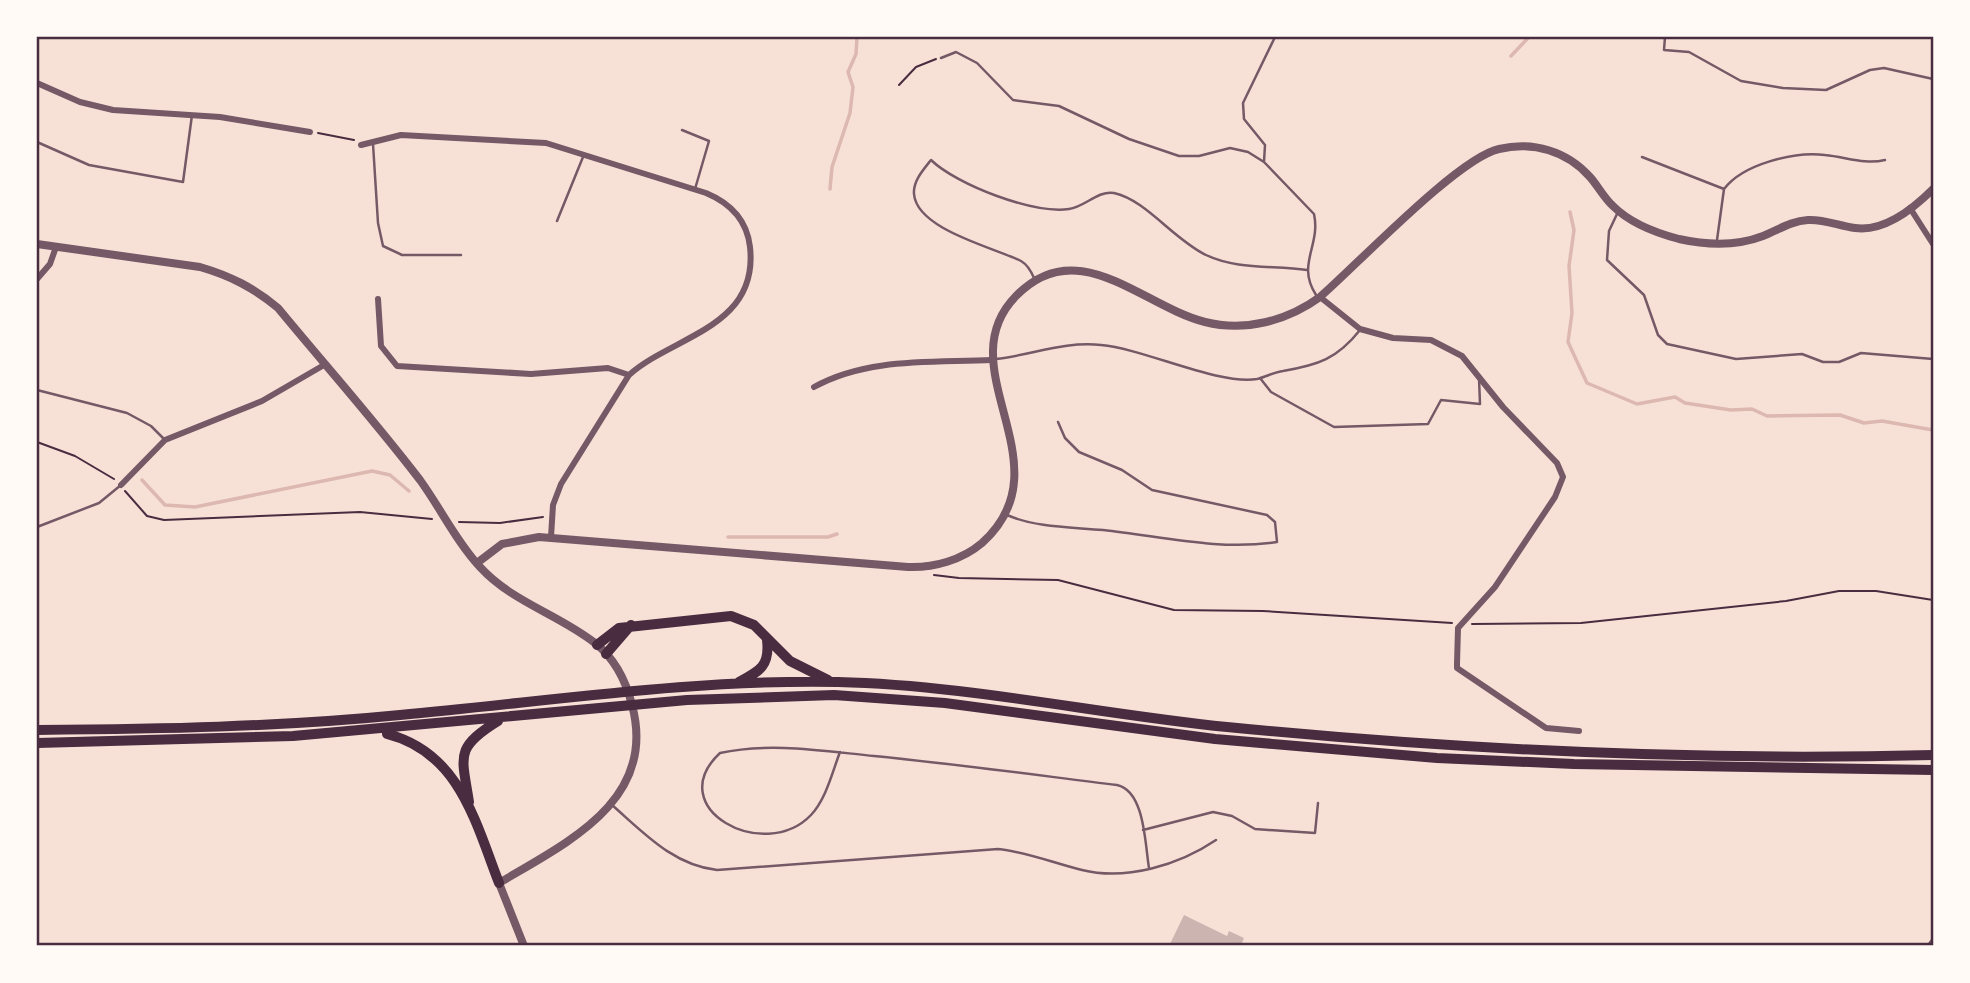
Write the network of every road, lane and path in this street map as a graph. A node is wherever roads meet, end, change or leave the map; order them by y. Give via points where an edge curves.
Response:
1 (1275, 37) edge
2 (1665, 37) edge
3 (941, 58) joint
4 (1933, 79) edge
5 (37, 83) edge
6 (899, 85) dead end
7 (192, 115) junction
8 (682, 131) dead end
9 (310, 132) joint
10 (373, 140) junction
11 (37, 142) edge
12 (362, 145) joint
13 (585, 153) junction
14 (1642, 157) dead end
15 (1885, 160) dead end
16 (1264, 162) junction
17 (695, 188) junction
18 (1933, 189) edge
19 (1724, 190) junction
20 (1910, 208) junction
21 (1619, 211) junction
22 (556, 221) dead end
23 (1716, 243) junction
24 (37, 244) edge
25 (1933, 244) edge
26 (56, 247) junction
27 (461, 255) dead end
28 (1307, 270) junction
29 (37, 279) edge
30 (1035, 281) junction
31 (1319, 297) junction
32 (378, 299) dead end
33 (1360, 329) junction
34 (1933, 359) edge
35 (992, 360) junction
36 (324, 365) junction
37 (629, 374) junction
38 (1479, 375) junction
39 (1259, 378) junction
40 (814, 387) dead end
41 (37, 390) edge
42 (1058, 422) dead end
43 (165, 440) junction
44 (37, 442) edge
45 (121, 485) junction
46 (1004, 513) junction
47 (544, 517) dead end
48 (437, 519) dead end
49 (459, 522) dead end
50 (37, 527) edge
51 (551, 537) junction
52 (477, 563) junction
53 (933, 574) dead end
54 (1933, 600) edge
55 (631, 625) junction
56 (1461, 625) junction
57 (767, 640) junction
58 (597, 645) junction
59 (606, 654) junction
60 (833, 682) junction
61 (735, 684) junction
62 (503, 718) junction
63 (37, 730) edge
64 (376, 731) junction
65 (1578, 731) dead end
66 (37, 743) edge
67 (840, 752) junction
68 (1933, 755) edge
69 (1933, 770) edge
70 (1318, 803) dead end
71 (612, 805) junction
72 (470, 808) junction
73 (1143, 830) junction
74 (1216, 840) dead end
75 (1149, 868) junction
76 (499, 883) junction
77 (524, 946) edge

1 - 16 lane via 1243,103 1244,119 1265,145
2 - 4 lane via 1664,50 1698,54 1741,81 1760,86 1826,89 1884,68
3 - 6 path via 916,67
3 - 16 lane via 956,52 977,63 1013,100 1059,106 1129,139 1179,156 1236,148
5 - 7 street via 99,107
7 - 9 street
7 - 11 lane via 183,182 89,165
8 - 17 lane via 709,141
9 - 12 path via 348,136
10 - 12 street
10 - 13 street via 401,135 494,139 546,143
10 - 27 lane via 383,246 402,255
13 - 17 street
13 - 22 lane
14 - 19 lane
15 - 19 lane via 1812,154 1786,157 1764,164
16 - 28 lane via 1314,214 1316,237
17 - 37 street via 720,199 741,219 749,237 748,279 715,324
18 - 20 street
19 - 23 lane
20 - 23 street via 1870,228 1804,221 1746,241
20 - 25 street
21 - 23 street via 1670,236
21 - 31 street via 1584,170 1564,157 1530,146 1496,149 1452,177
21 - 34 lane via 1609,231 1607,260 1644,295 1658,335 1667,344 1736,359 1802,354 1839,362 1861,353
24 - 26 street
26 - 29 street via 50,264
26 - 36 street via 167,261 226,274 278,309
28 - 30 lane via 1208,257 1172,234 1144,208 1115,193 1101,194 1078,207 1050,208 974,188 931,160 914,187 921,209 972,243 1022,261
28 - 31 lane
30 - 31 street via 1062,272 1090,271 1189,317 1231,325 1284,317
30 - 35 street via 1002,314 994,334
31 - 33 street
32 - 37 street via 381,346 397,366 531,374 608,368
33 - 38 street via 1393,338 1431,340 1462,356
33 - 39 lane via 1321,363
35 - 39 lane via 1057,345 1094,344 1139,351 1219,374
35 - 40 street via 904,363 829,379
35 - 46 street via 1015,455 1013,490
36 - 43 street via 262,401
36 - 52 street via 420,481
37 - 51 street via 561,484 553,505
38 - 39 lane via 1480,404 1441,400 1431,419 1421,425 1334,426 1271,393
38 - 56 street via 1557,463 1563,477 1555,497 1495,587
41 - 43 lane via 127,413
42 - 46 lane via 1079,452 1122,470 1152,490 1267,515 1275,522 1277,542 1241,545 1147,538 1036,523
43 - 45 street
44 - 45 path via 90,464
45 - 48 path via 147,516 164,520 360,512
45 - 50 lane via 99,503
46 - 51 street via 990,535 969,552 917,568
47 - 49 path
51 - 52 street via 507,542
52 - 58 street via 516,597
53 - 56 path via 1058,580 1174,610 1264,611
54 - 56 path via 1876,591 1839,591 1581,623
55 - 57 highway via 731,616 750,622
55 - 58 highway via 614,629
55 - 59 highway
56 - 65 street via 1457,632 1458,668 1546,728
57 - 60 highway via 786,658
57 - 61 highway via 769,657 761,670
58 - 59 street
59 - 71 street via 626,685 636,732 631,770
60 - 61 highway
60 - 68 highway via 928,688 1231,727 1466,746
61 - 63 highway via 292,723
62 - 64 highway
62 - 69 highway via 774,696 875,697 1215,740 1465,760
62 - 72 highway via 477,734 464,749 462,768
64 - 66 highway via 230,740
64 - 72 highway via 429,751 445,767
67 - 67 lane via 768,748 720,753 706,770 702,793 715,816 727,826 756,834 785,832 810,816 821,802
67 - 73 lane via 1124,786 1135,800
70 - 73 lane via 1315,832 1255,829 1213,812
71 - 75 lane via 677,859 705,869 998,849 1091,872
71 - 76 street via 584,829
72 - 76 highway
73 - 75 lane
74 - 75 lane via 1197,853
76 - 77 street

